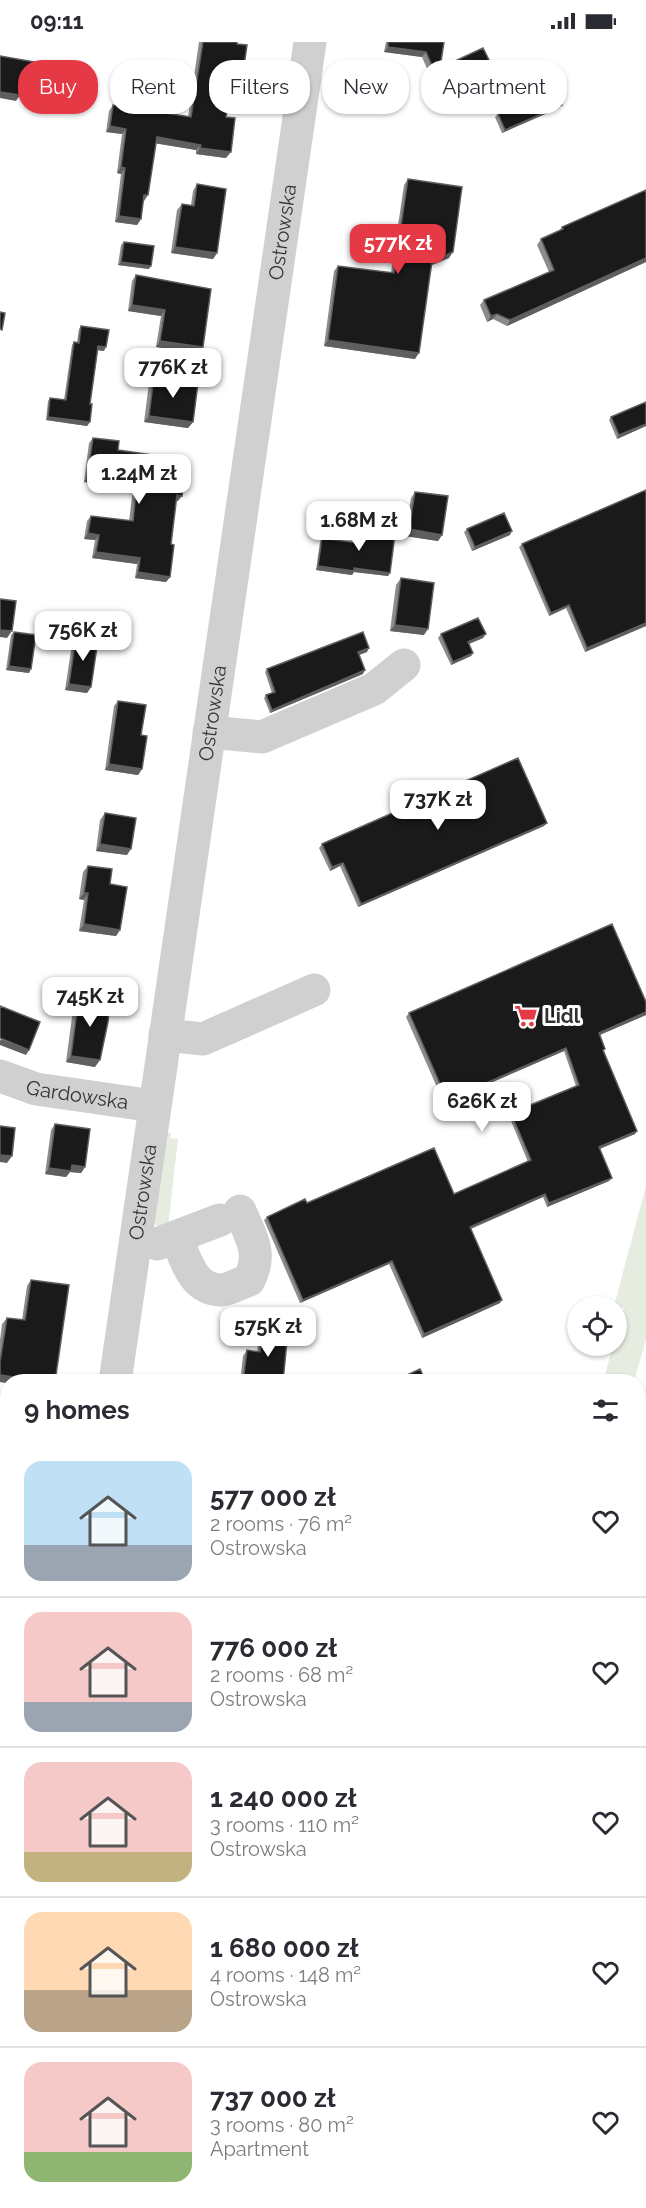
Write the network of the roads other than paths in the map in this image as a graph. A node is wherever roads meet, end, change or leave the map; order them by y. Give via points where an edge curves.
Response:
1 (310, 42) edge
2 (404, 665) dead end
3 (209, 732) junction
4 (314, 990) dead end
5 (165, 1035) junction
6 (0, 1076) edge
7 (154, 1106) junction
8 (176, 1237) junction
9 (133, 1254) junction
10 (116, 1374) edge

1 - 3 street, Ostrowska
2 - 3 street via 374,689 262,737
3 - 5 street, Ostrowska
4 - 5 street via 203,1039
5 - 7 street, Ostrowska
6 - 7 street, Gardowska via 36,1089
7 - 9 street, Ostrowska
8 - 8 street via 230,1215 256,1253 249,1280 224,1290 207,1287 195,1279
8 - 9 street
9 - 10 street, Ostrowska

